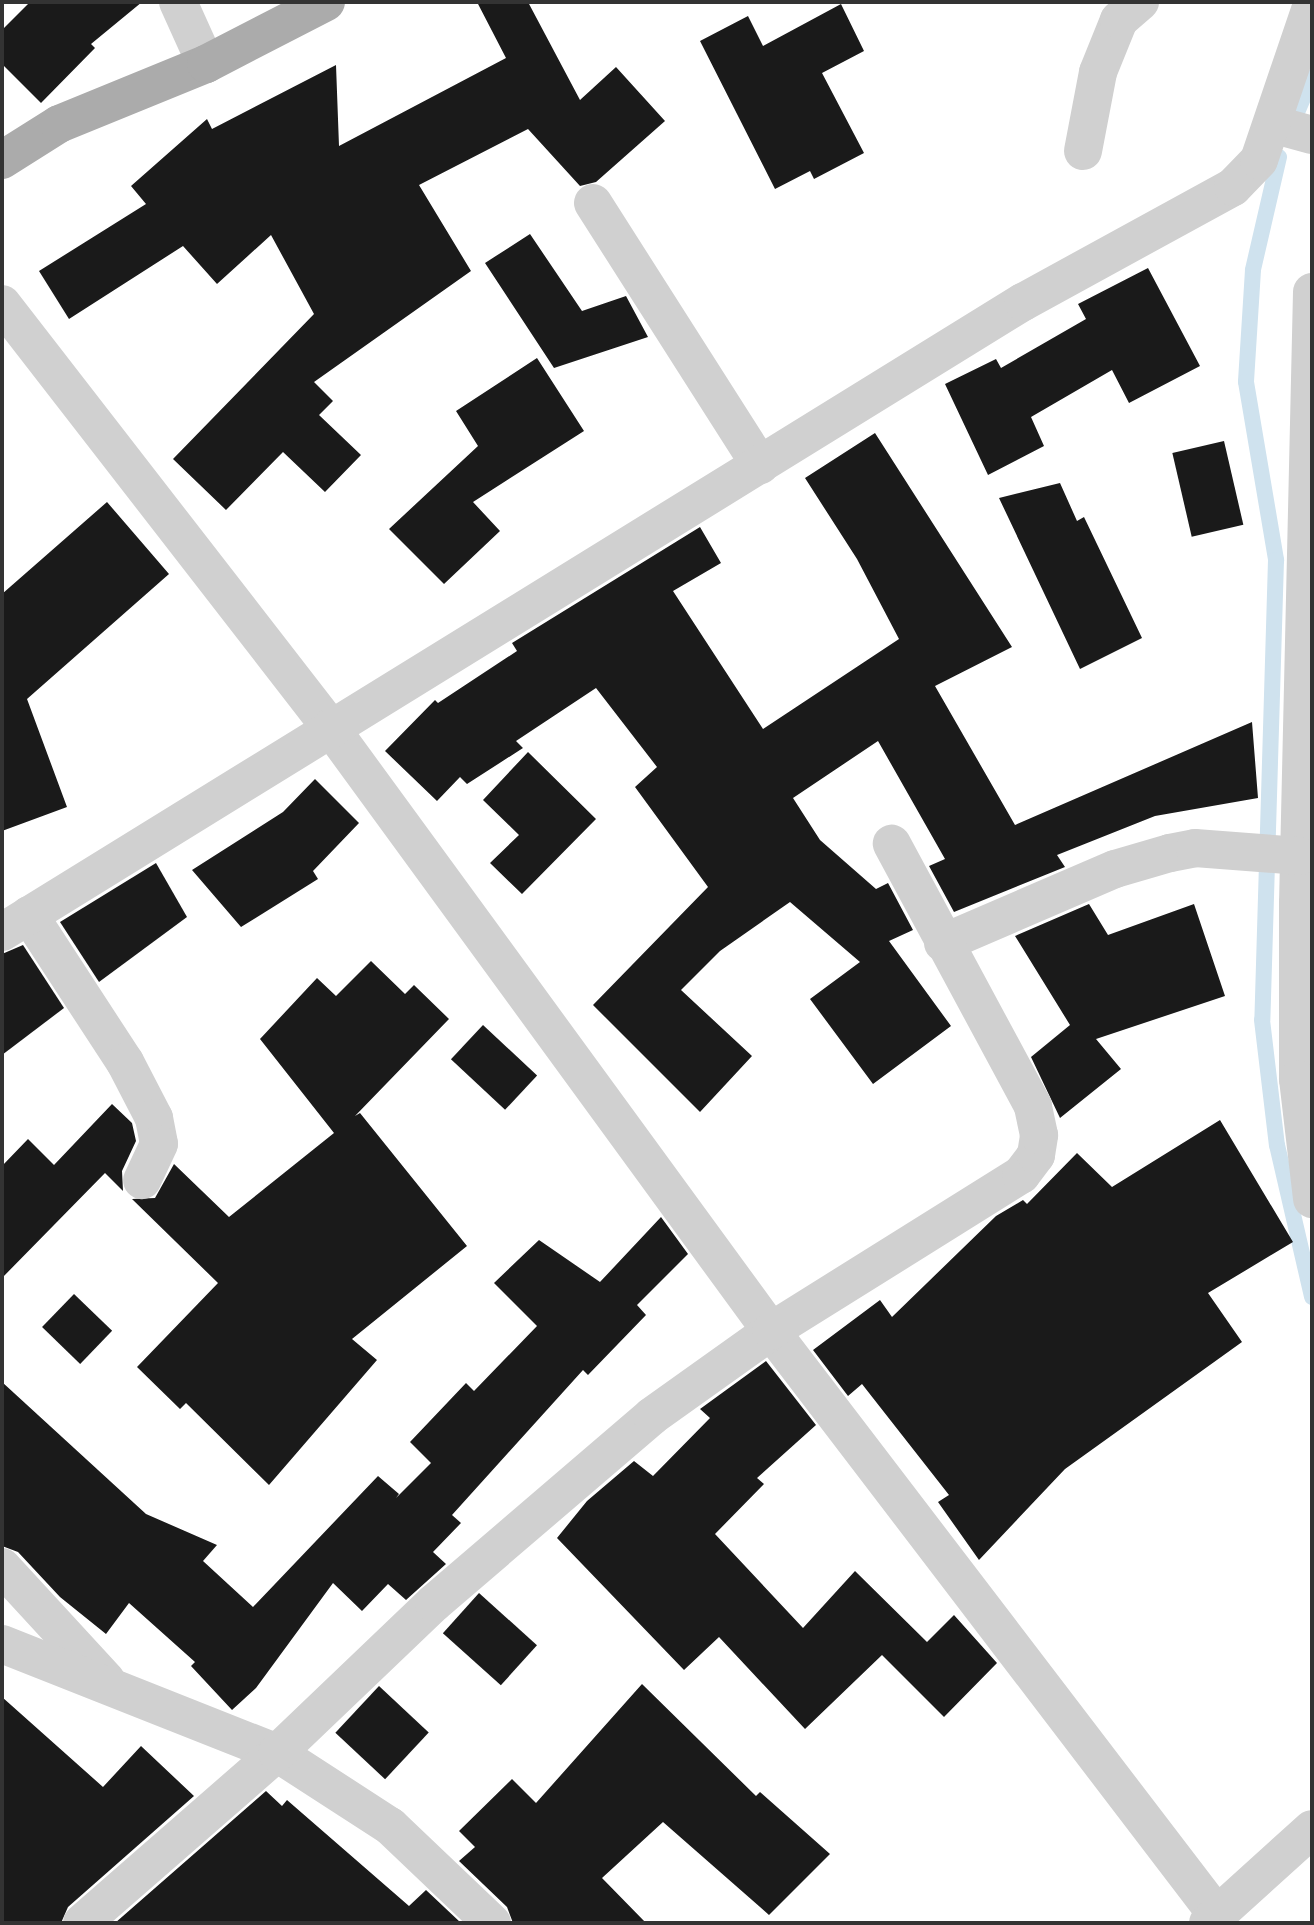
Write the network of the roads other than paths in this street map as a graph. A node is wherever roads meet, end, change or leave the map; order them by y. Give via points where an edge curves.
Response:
1 (178, 2) edge
2 (326, 2) edge
3 (1140, 2) edge
4 (1312, 4) edge
5 (206, 64) junction
6 (1289, 129) edge
7 (1083, 151) dead end
8 (2, 160) edge
9 (593, 203) dead end
10 (1312, 292) edge
11 (2, 304) edge
12 (760, 465) junction
13 (330, 727) junction
14 (892, 844) dead end
15 (1292, 856) junction
16 (1305, 900) edge
17 (16, 924) edge
18 (943, 943) junction
19 (142, 1180) dead end
20 (1312, 1199) edge
21 (771, 1331) junction
22 (2, 1567) edge
23 (2, 1644) edge
24 (112, 1686) junction
25 (277, 1753) junction
26 (1312, 1829) edge
27 (1213, 1919) edge
28 (82, 1923) edge
29 (492, 1923) edge

1 - 5 street
2 - 5 main road
3 - 7 street via 1119,20 1098,72
4 - 6 street
5 - 8 main road via 59,124
6 - 12 street via 1233,187 1023,302
9 - 12 street
10 - 15 street
11 - 13 street
12 - 13 street
13 - 17 street
13 - 21 street
14 - 18 street
15 - 16 street
15 - 18 street via 1195,848 1115,869
16 - 20 street via 1298,1079
17 - 19 street via 125,1062 154,1118 159,1144
18 - 21 street via 1033,1106 1039,1135 1036,1155 1021,1175
21 - 25 street via 652,1416 566,1486
21 - 27 street
22 - 24 street
23 - 24 street
24 - 25 street
25 - 28 street
25 - 29 street via 390,1826
26 - 27 street

